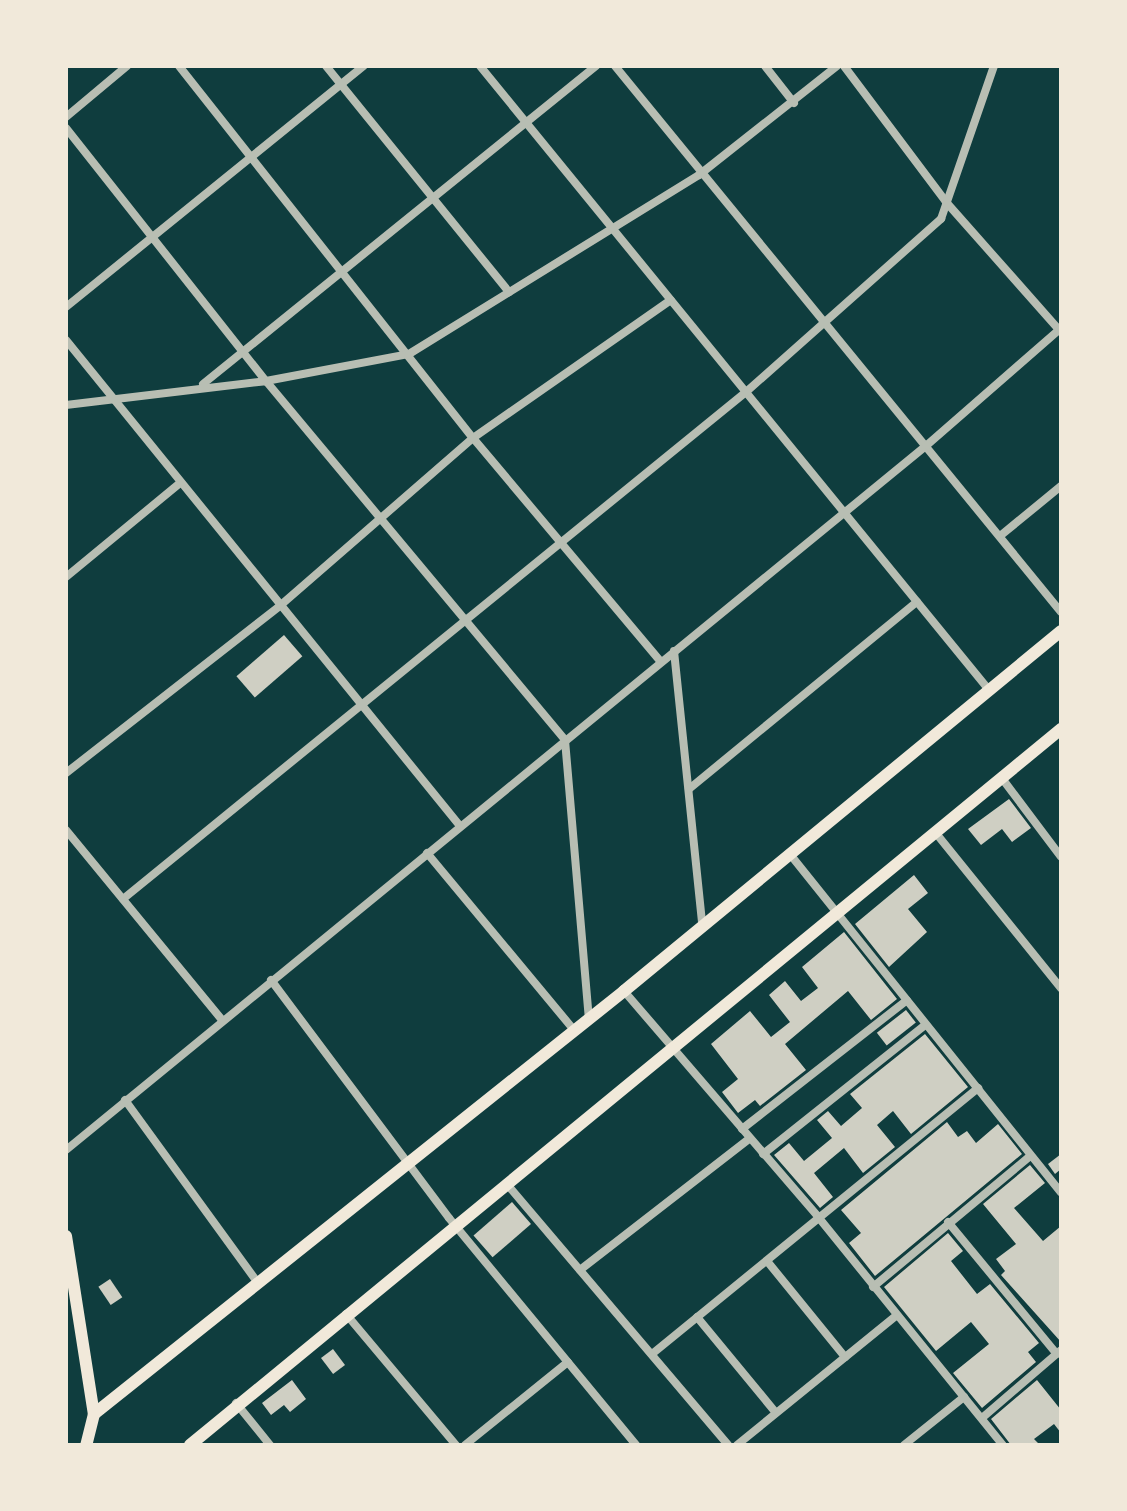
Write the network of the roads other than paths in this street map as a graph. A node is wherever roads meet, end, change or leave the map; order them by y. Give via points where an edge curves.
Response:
1 (127, 66) edge
2 (179, 66) edge
3 (326, 66) edge
4 (364, 66) edge
5 (480, 66) edge
6 (596, 66) edge
7 (615, 66) edge
8 (765, 66) edge
9 (837, 66) edge
10 (844, 66) edge
11 (994, 66) edge
12 (341, 84) junction
13 (794, 103) junction
14 (66, 117) edge
15 (526, 123) junction
16 (66, 128) edge
17 (250, 155) junction
18 (699, 175) junction
19 (434, 197) junction
20 (946, 202) junction
21 (612, 228) junction
22 (154, 236) junction
23 (343, 271) junction
24 (509, 292) junction
25 (671, 300) junction
26 (66, 307) edge
27 (828, 321) junction
28 (1060, 330) edge
29 (66, 340) edge
30 (244, 352) junction
31 (409, 354) junction
32 (266, 381) junction
33 (202, 385) junction
34 (746, 392) junction
35 (115, 402) junction
36 (66, 405) edge
37 (473, 438) junction
38 (927, 445) junction
39 (179, 484) junction
40 (1061, 486) edge
41 (844, 512) junction
42 (380, 516) junction
43 (1000, 536) junction
44 (559, 543) junction
45 (66, 577) edge
46 (917, 602) junction
47 (282, 604) junction
48 (1061, 612) edge
49 (466, 616) junction
50 (1061, 631) edge
51 (674, 651) junction
52 (661, 662) junction
53 (989, 690) junction
54 (361, 703) junction
55 (1061, 729) edge
56 (565, 740) junction
57 (66, 773) edge
58 (1001, 777) junction
59 (689, 789) junction
60 (460, 826) junction
61 (66, 830) edge
62 (935, 832) junction
63 (1061, 839) edge
64 (1053, 845) junction
65 (427, 853) junction
66 (789, 853) junction
67 (1061, 857) edge
68 (123, 899) junction
69 (838, 912) junction
70 (702, 924) junction
71 (271, 980) junction
72 (1061, 988) edge
73 (624, 991) junction
74 (907, 1000) junction
75 (589, 1018) junction
76 (222, 1020) junction
77 (925, 1025) junction
78 (574, 1030) junction
79 (672, 1047) junction
80 (978, 1088) junction
81 (125, 1100) junction
82 (742, 1129) junction
83 (750, 1138) junction
84 (66, 1150) edge
85 (763, 1154) junction
86 (1030, 1156) junction
87 (410, 1163) junction
88 (505, 1182) junction
89 (1061, 1192) edge
90 (819, 1218) junction
91 (948, 1222) junction
92 (454, 1224) junction
93 (66, 1236) edge
94 (767, 1261) junction
95 (580, 1270) junction
96 (258, 1283) junction
97 (873, 1287) junction
98 (346, 1314) junction
99 (897, 1315) junction
100 (697, 1317) junction
101 (1059, 1352) edge
102 (652, 1354) junction
103 (845, 1357) junction
104 (568, 1362) junction
105 (964, 1397) junction
106 (236, 1403) junction
107 (776, 1413) junction
108 (94, 1414) junction
109 (982, 1418) junction
110 (86, 1445) edge
111 (190, 1445) edge
112 (270, 1445) edge
113 (456, 1445) edge
114 (465, 1445) edge
115 (636, 1445) edge
116 (728, 1445) edge
117 (737, 1445) edge
118 (904, 1445) edge
119 (1003, 1445) edge

1 - 14 street
2 - 17 street
3 - 12 street
4 - 12 street
5 - 15 street
6 - 15 street
7 - 18 street
8 - 13 street
9 - 13 street
10 - 20 street
11 - 20 street
12 - 17 street
12 - 19 street
13 - 18 street
15 - 19 street
15 - 21 street
16 - 22 street
17 - 22 street
17 - 23 street
18 - 21 street
18 - 27 street
19 - 23 street
19 - 24 street
20 - 27 street via 941,219
20 - 28 street
21 - 24 street
21 - 25 street
22 - 26 street
22 - 30 street
23 - 30 street
23 - 31 street
24 - 31 street
25 - 34 street
25 - 37 street
27 - 34 street
27 - 38 street
28 - 38 street
29 - 35 street
30 - 32 street
30 - 33 street
31 - 32 street
31 - 37 street
32 - 33 street
32 - 42 street
33 - 35 street
34 - 41 street
34 - 44 street
35 - 36 street
35 - 39 street
37 - 42 street
37 - 44 street
38 - 41 street
38 - 43 street
39 - 45 street
39 - 47 street
40 - 43 street
41 - 46 street
41 - 51 street
42 - 47 street
42 - 49 street
43 - 48 street
44 - 49 street
44 - 52 street
46 - 53 street
46 - 59 street
47 - 54 street
47 - 57 street
49 - 54 street
49 - 56 street
50 - 53 highway
51 - 52 street
51 - 59 street
52 - 56 street
53 - 66 highway
54 - 60 street
54 - 68 street
55 - 58 highway
56 - 60 street
56 - 75 street
58 - 62 highway
58 - 64 street
59 - 70 street
60 - 65 street
61 - 68 street
62 - 69 highway
62 - 72 street
63 - 64 street
64 - 67 street
65 - 71 street
65 - 78 street
66 - 69 street
66 - 70 highway
68 - 76 street
69 - 74 street
69 - 79 highway
70 - 73 highway
71 - 76 street
71 - 87 street
73 - 75 highway
73 - 79 street
74 - 77 street
74 - 82 street
75 - 78 highway
76 - 81 street
77 - 80 street
77 - 85 street
78 - 87 highway
79 - 82 street
79 - 88 highway
80 - 86 street
80 - 90 street
81 - 84 street
81 - 96 street
82 - 83 street
83 - 85 street
83 - 95 street
85 - 90 street
86 - 89 street
86 - 91 street
87 - 92 street
87 - 96 highway
88 - 92 highway
88 - 95 street
90 - 94 street
90 - 97 street
91 - 97 street
91 - 101 street
92 - 98 highway
92 - 104 street
93 - 108 highway
94 - 100 street
94 - 103 street
95 - 102 street
96 - 108 highway
97 - 99 street
98 - 106 highway
98 - 113 street
99 - 103 street
99 - 105 street
100 - 102 street
100 - 107 street
101 - 109 street
102 - 116 street
103 - 107 street
104 - 114 street
104 - 115 street
105 - 109 street
105 - 118 street
106 - 111 highway
106 - 112 street
107 - 117 street
108 - 110 highway
109 - 119 street

